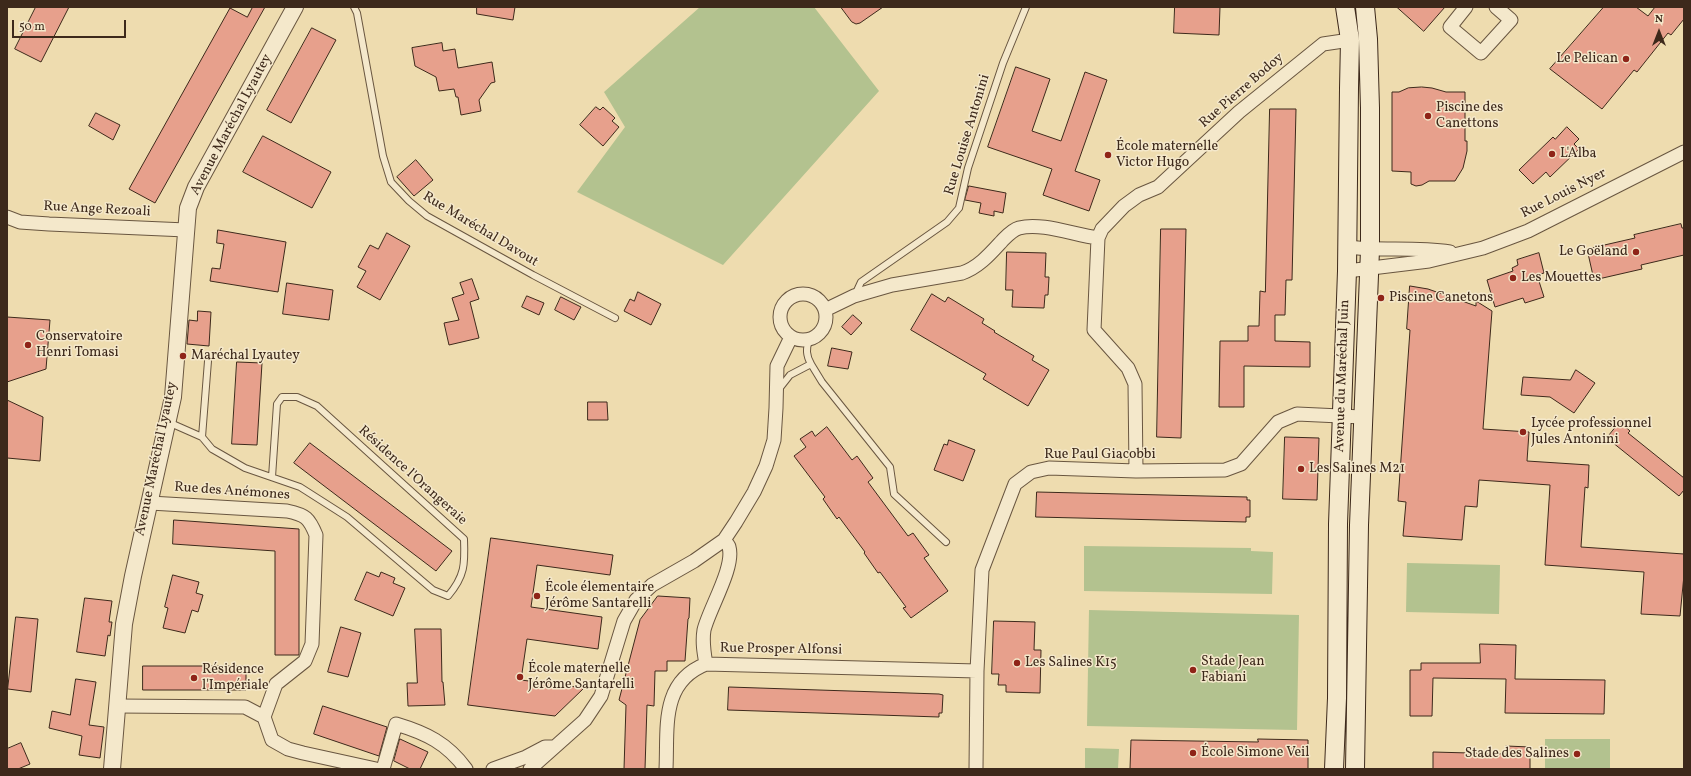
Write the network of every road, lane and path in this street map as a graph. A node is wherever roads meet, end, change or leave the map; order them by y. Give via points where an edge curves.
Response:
1 (295, 7) edge
2 (354, 7) edge
3 (1026, 7) edge
4 (1345, 7) edge
5 (1365, 7) edge
6 (1466, 7) edge
7 (1496, 7) edge
8 (1350, 40) junction
9 (1684, 152) edge
10 (7, 217) edge
11 (186, 230) junction
12 (1098, 238) junction
13 (1346, 247) junction
14 (1370, 250) junction
15 (1455, 253) junction
16 (1369, 269) junction
17 (1347, 271) junction
18 (854, 296) junction
19 (826, 310) junction
20 (615, 318) dead end
21 (791, 337) junction
22 (809, 340) junction
23 (208, 361) dead end
24 (811, 364) junction
25 (776, 391) junction
26 (1341, 416) junction
27 (1362, 417) junction
28 (168, 422) junction
29 (202, 436) junction
30 (1136, 471) junction
31 (272, 477) junction
32 (150, 503) junction
33 (724, 540) junction
34 (946, 542) dead end
35 (706, 664) junction
36 (977, 671) junction
37 (117, 706) junction
38 (264, 717) junction
39 (554, 748) junction
40 (112, 769) edge
41 (376, 769) edge
42 (383, 769) edge
43 (466, 769) edge
44 (492, 769) edge
45 (530, 769) edge
46 (666, 769) edge
47 (976, 769) edge
48 (1334, 769) edge
49 (1355, 769) edge

1 - 11 street, Avenue Maréchal Lyautey via 196,186 188,208
2 - 20 lane, Rue Maréchal Davout via 390,182 427,216
3 - 18 lane, Rue Louise Antonini via 1003,63 968,168 959,208 947,222 861,282
4 - 8 main road, Avenue du Maréchal Juin
5 - 14 main road, Avenue du Maréchal Juin via 1370,108
6 - 7 street via 1450,27 1481,53 1511,20
8 - 12 street, Rue Pierre Bodoy via 1323,44 1239,112 1158,187 1139,195 1124,206 1102,229
8 - 13 main road, Avenue du Maréchal Juin
9 - 15 street, Rue Louis Nyer via 1528,231 1483,248
10 - 11 street, Rue Ange Rezoali via 20,222
11 - 28 street, Avenue Maréchal Lyautey via 173,397
12 - 18 street via 1030,226 1008,234 988,257 972,270 892,285
12 - 30 street via 1094,330 1128,368 1135,384
13 - 14 street, Rue Louis Nyer
13 - 17 main road, Avenue du Maréchal Juin
14 - 15 street, Rue Louis Nyer via 1426,249
14 - 16 main road, Avenue du Maréchal Juin
15 - 16 street, Rue Louis Nyer via 1428,261
16 - 17 street, Rue Louis Nyer
16 - 27 main road, Avenue du Maréchal Juin
17 - 26 main road, Avenue du Maréchal Juin
18 - 19 street
19 - 21 street via 822,303 810,294 788,299 783,304 779,319 785,333
19 - 22 street via 826,324 823,330
21 - 22 street
21 - 25 street via 777,366
22 - 24 lane via 806,349
23 - 29 lane
24 - 25 lane via 790,375
24 - 34 lane via 822,382 890,467 894,494
25 - 33 street via 774,440 766,466 754,492
26 - 27 street, Rue Paul Giacobbi
26 - 30 street, Rue Paul Giacobbi via 1297,414 1278,422 1242,464 1225,470
26 - 48 main road, Avenue du Maréchal Juin
27 - 49 main road, Avenue du Maréchal Juin
28 - 29 lane, Résidence l'Orangeraie
28 - 32 street, Avenue Maréchal Lyautey
29 - 31 lane, Résidence l'Orangeraie via 212,450 245,468
30 - 36 street, Rue Paul Giacobbi via 1049,468 1032,472 1015,484 982,570
31 - 31 lane, Résidence l'Orangeraie via 300,487 347,516 433,590 448,596 456,586 465,562 464,539 317,406 297,397 282,397 277,404
32 - 37 street, Avenue Maréchal Lyautey via 124,624
32 - 38 street, Rue des Anémones via 287,511 301,514 311,523 316,535 312,644 305,661 276,684
33 - 35 street via 729,546 730,556 704,630
33 - 39 street via 652,585 636,600 624,621 601,696 585,720
35 - 36 street, Rue Prosper Alfonsi
35 - 46 street, Rue Prosper Alfonsi via 693,670 680,682 671,699 668,709
36 - 47 street, Rue Paul Giacobbi
37 - 38 street via 245,707
37 - 40 street, Avenue Maréchal Lyautey
38 - 41 street via 272,740 288,749
39 - 44 street via 545,748
39 - 45 street
42 - 43 street via 396,724 439,741

